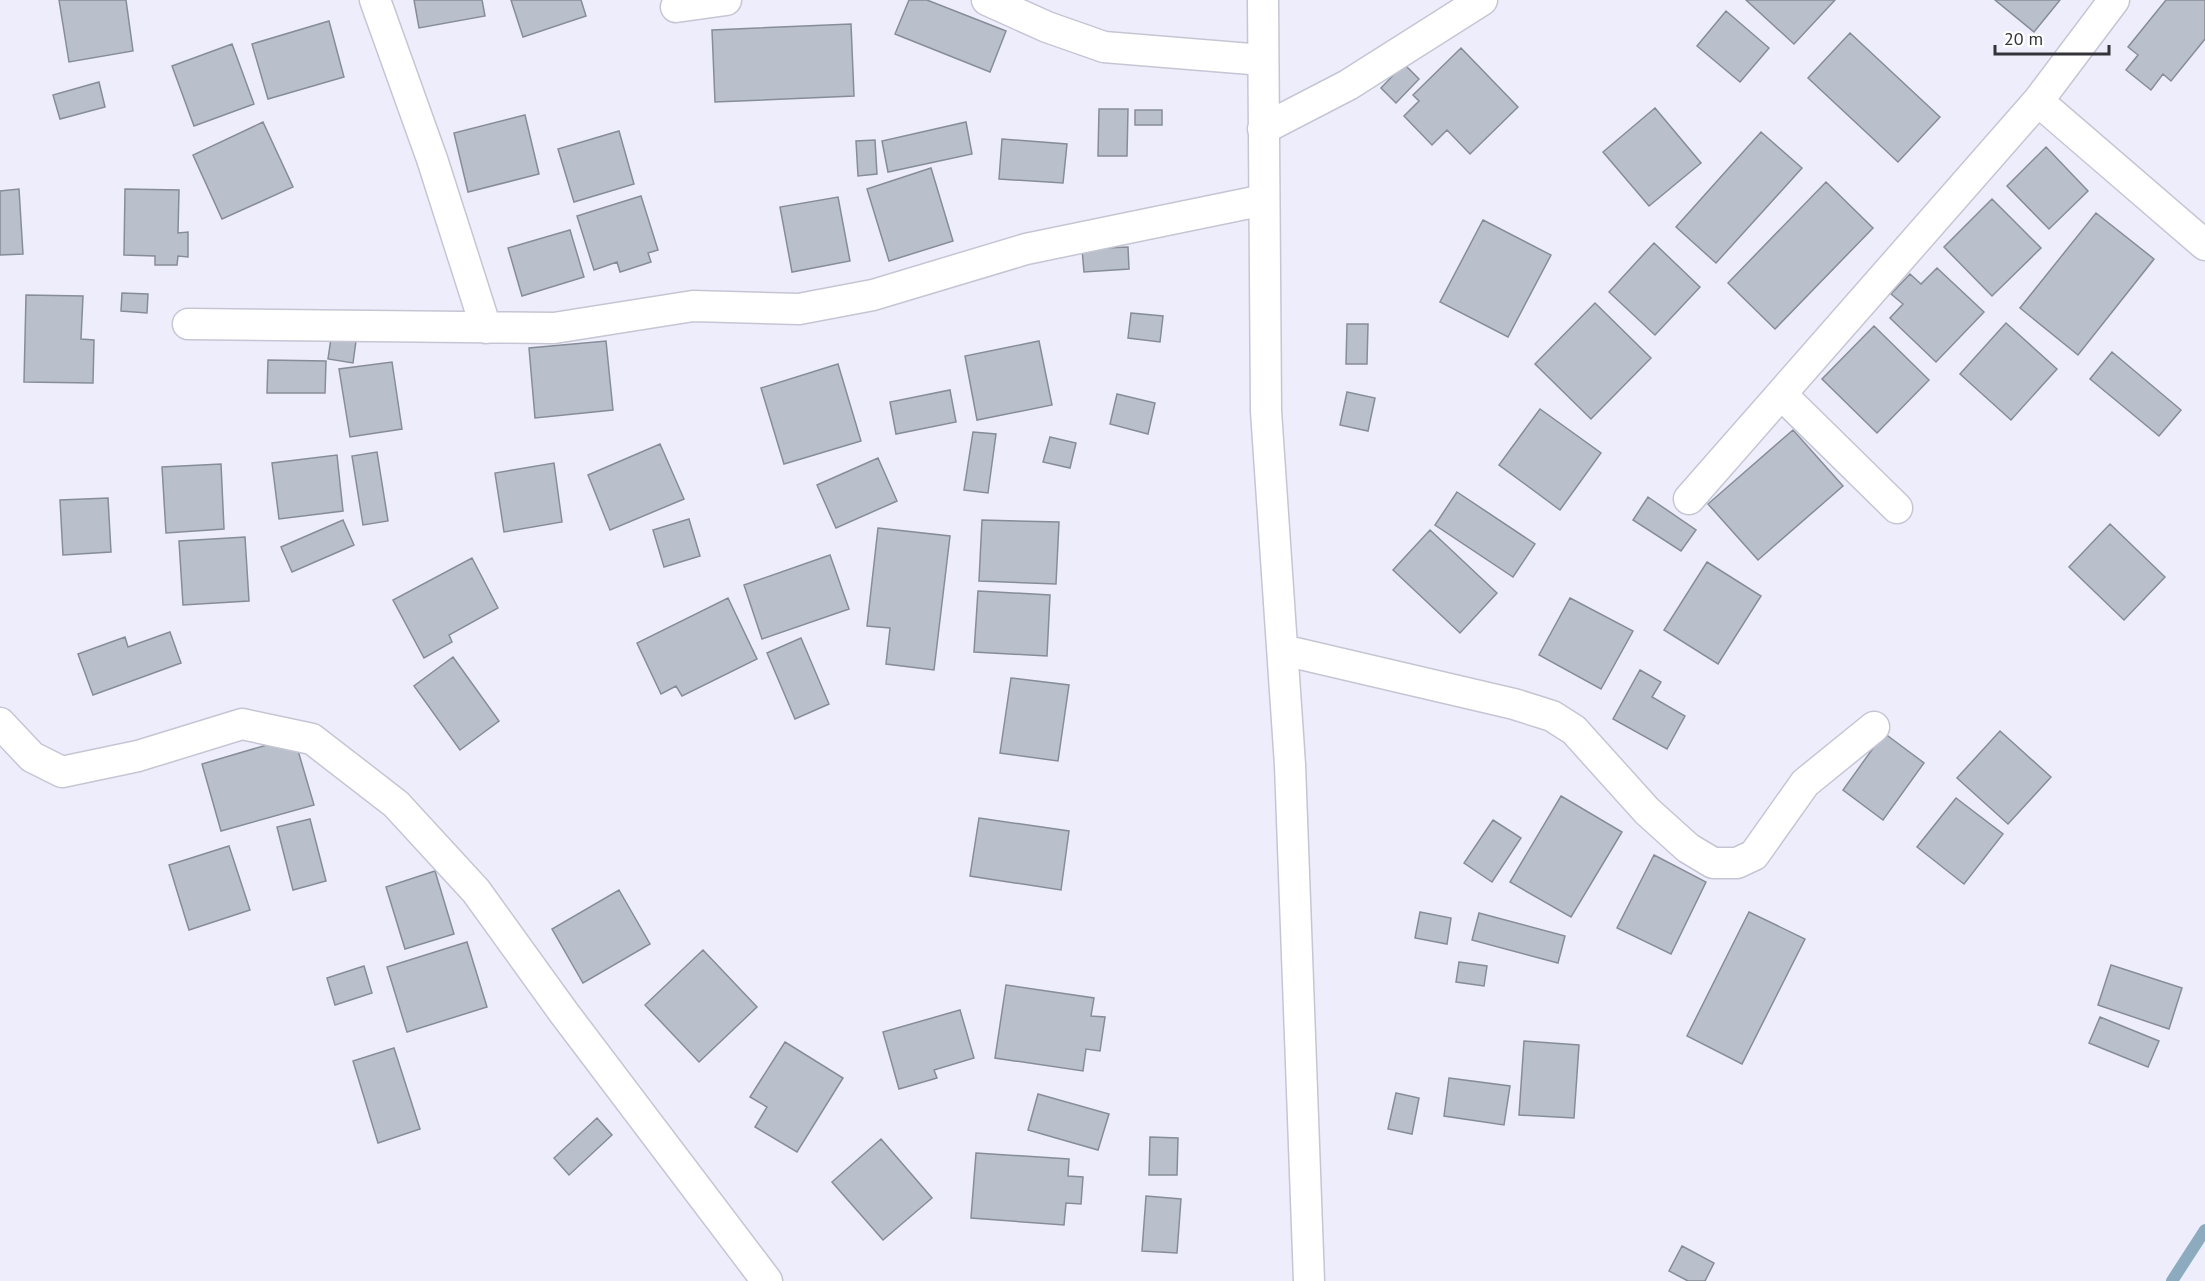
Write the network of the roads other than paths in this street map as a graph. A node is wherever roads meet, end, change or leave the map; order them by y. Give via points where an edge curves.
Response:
1 (375, 0) edge
2 (726, 0) edge
3 (987, 0) edge
4 (1263, 0) edge
5 (1482, 0) edge
6 (2114, 0) edge
7 (676, 7) dead end
8 (1263, 60) junction
9 (2038, 101) junction
10 (1263, 129) junction
11 (1264, 200) junction
12 (2205, 245) edge
13 (188, 324) dead end
14 (486, 328) junction
15 (1781, 394) junction
16 (1689, 499) dead end
17 (1897, 508) dead end
18 (1283, 650) junction
19 (0, 723) edge
20 (1874, 727) dead end
21 (767, 1281) edge
22 (1309, 1281) edge

1 - 14 street via 432,159
2 - 7 street
3 - 8 street via 1104,47
4 - 8 street
5 - 10 street via 1348,85
6 - 9 street
8 - 10 street
9 - 12 street
9 - 15 street
10 - 11 street
11 - 14 street via 1026,249 873,295 799,309 693,306 554,328
11 - 18 street via 1266,411
13 - 14 street
15 - 16 street
15 - 17 street
18 - 20 street via 1552,716 1574,730 1647,811 1688,849 1713,863 1737,863 1754,855 1805,783
18 - 22 street
19 - 21 street via 32,757 62,771 138,756 242,724 312,739 396,804 476,891

